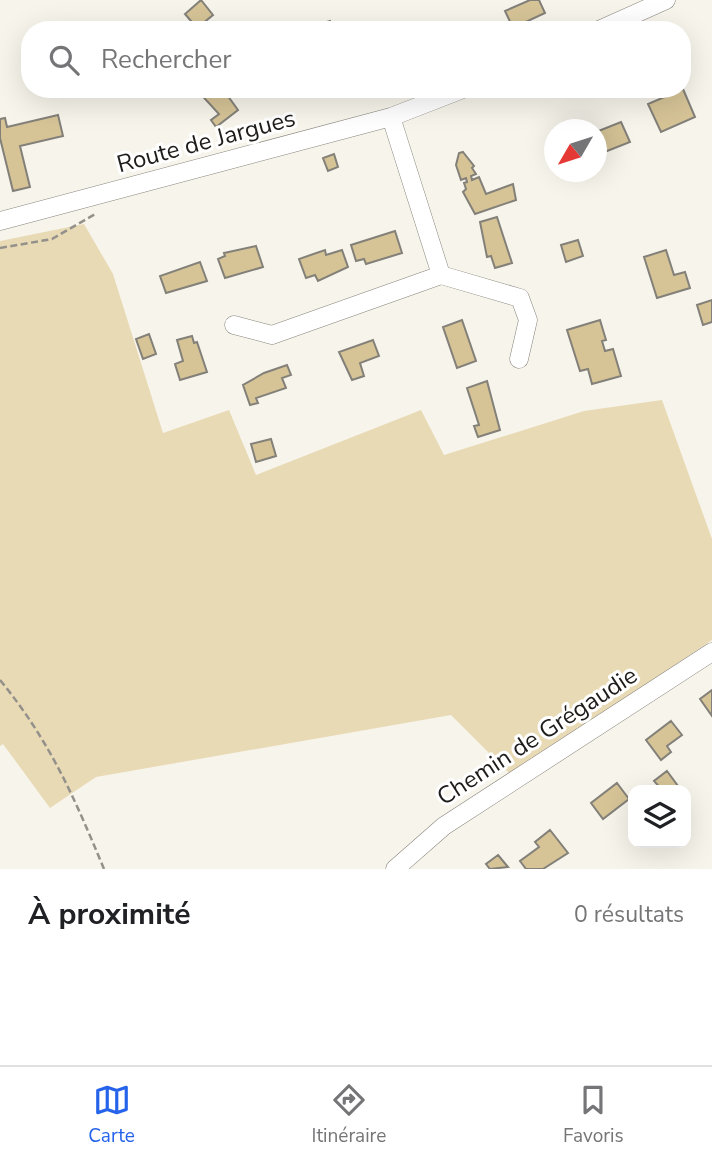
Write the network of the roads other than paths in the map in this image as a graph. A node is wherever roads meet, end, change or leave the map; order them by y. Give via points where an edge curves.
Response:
1 (666, 0) edge
2 (619, 21) edge
3 (440, 98) edge
4 (391, 117) junction
5 (0, 221) edge
6 (441, 275) junction
7 (234, 325) dead end
8 (519, 359) dead end
9 (712, 652) edge
10 (394, 869) edge

1 - 2 street
3 - 4 street, Route de Jargues
4 - 5 street, Route de Jargues
4 - 6 street
6 - 7 street via 272,335
6 - 8 street via 520,298 528,320
9 - 10 street, Chemin de Grégaudie via 444,826

